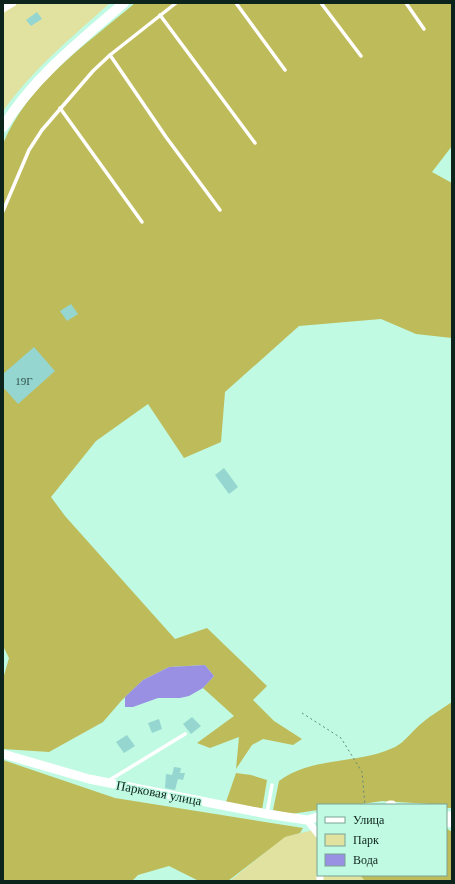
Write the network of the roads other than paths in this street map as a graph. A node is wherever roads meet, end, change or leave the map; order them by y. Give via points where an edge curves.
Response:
1 (13, 3) edge
2 (124, 3) edge
3 (176, 3) edge
4 (236, 3) edge
5 (321, 3) edge
6 (406, 3) edge
7 (3, 9) edge
8 (160, 15) junction
9 (424, 29) dead end
10 (110, 55) junction
11 (361, 56) dead end
12 (285, 70) dead end
13 (60, 108) junction
14 (3, 127) edge
15 (256, 143) dead end
16 (220, 210) dead end
17 (3, 211) edge
18 (142, 222) dead end
19 (185, 734) dead end
20 (3, 754) edge
21 (106, 782) junction
22 (272, 785) dead end
23 (267, 814) junction
24 (317, 817) edge
25 (307, 820) junction
26 (317, 833) edge

1 - 7 street
2 - 14 main road via 55,63 26,94
3 - 8 lane
4 - 12 lane
5 - 11 lane
6 - 9 lane
8 - 10 lane
8 - 15 lane
10 - 13 lane
10 - 16 lane
13 - 17 lane via 29,150
13 - 18 lane
19 - 21 lane
20 - 21 street, Парковая улица
21 - 23 street, Парковая улица
22 - 23 lane
23 - 25 street, Парковая улица
24 - 25 street, Парковая улица
25 - 26 street

